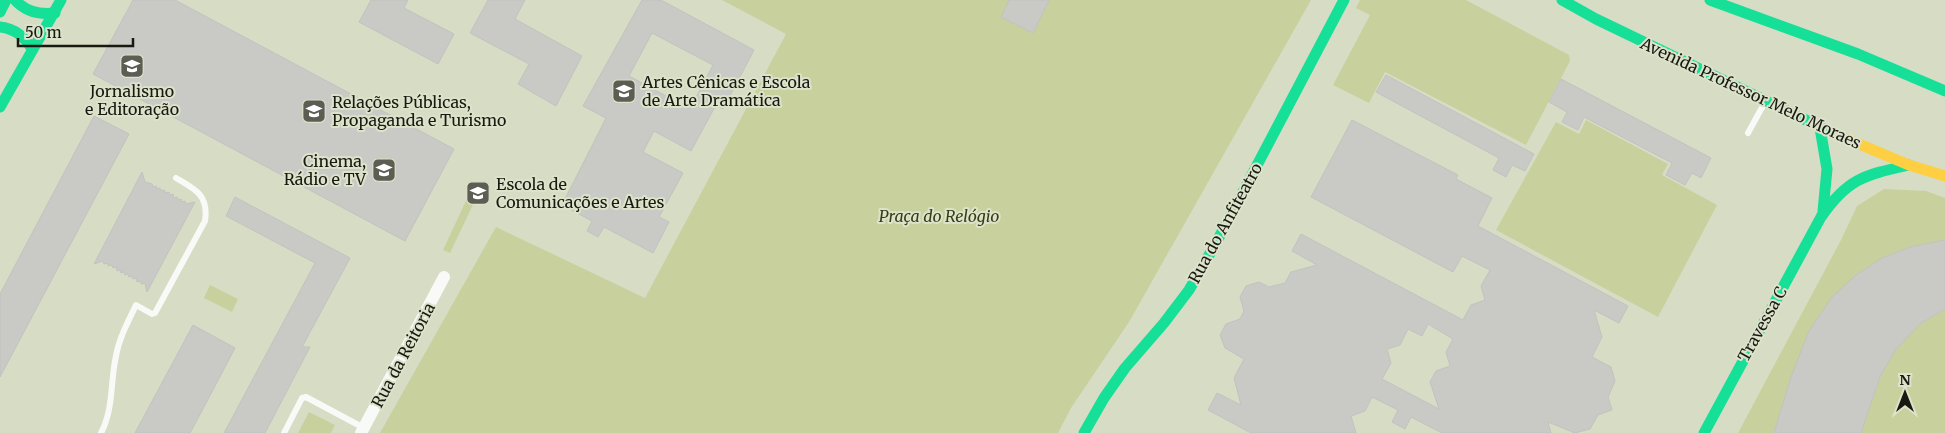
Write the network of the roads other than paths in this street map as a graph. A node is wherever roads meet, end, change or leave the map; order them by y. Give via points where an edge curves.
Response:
1 (6, 0) edge
2 (15, 0) edge
3 (61, 0) edge
4 (1344, 0) edge
5 (1562, 0) edge
6 (1710, 0) edge
7 (0, 12) edge
8 (55, 13) junction
9 (0, 27) edge
10 (32, 49) junction
11 (1945, 91) edge
12 (1765, 101) junction
13 (0, 107) edge
14 (1820, 128) junction
15 (1748, 134) dead end
16 (1909, 165) junction
17 (1945, 176) edge
18 (176, 178) dead end
19 (1822, 217) junction
20 (444, 277) dead end
21 (363, 430) edge
22 (101, 433) edge
23 (284, 433) edge
24 (1084, 433) edge
25 (1704, 433) edge

1 - 7 street
2 - 8 street via 34,14
3 - 8 street
4 - 24 street, Rua do Anfiteatro via 1189,290 1125,368
5 - 12 street, Avenida Professor Melo Moraes
6 - 11 street via 1811,35
8 - 10 street
9 - 10 street via 16,30
10 - 13 street
12 - 14 street, Avenida Professor Melo Moraes
12 - 15 lane
14 - 16 street, Avenida Professor Melo Moraes
14 - 19 street, Travessa C via 1828,168
16 - 17 street, Avenida Professor Melo Moraes
16 - 19 street, Travessa C via 1875,173 1852,183 1834,197
18 - 22 lane via 201,195 205,203 205,220 155,313 136,305 116,356 109,414
19 - 25 street, Travessa C
20 - 21 street, Rua da Reitoria
21 - 23 lane via 306,397 302,398

